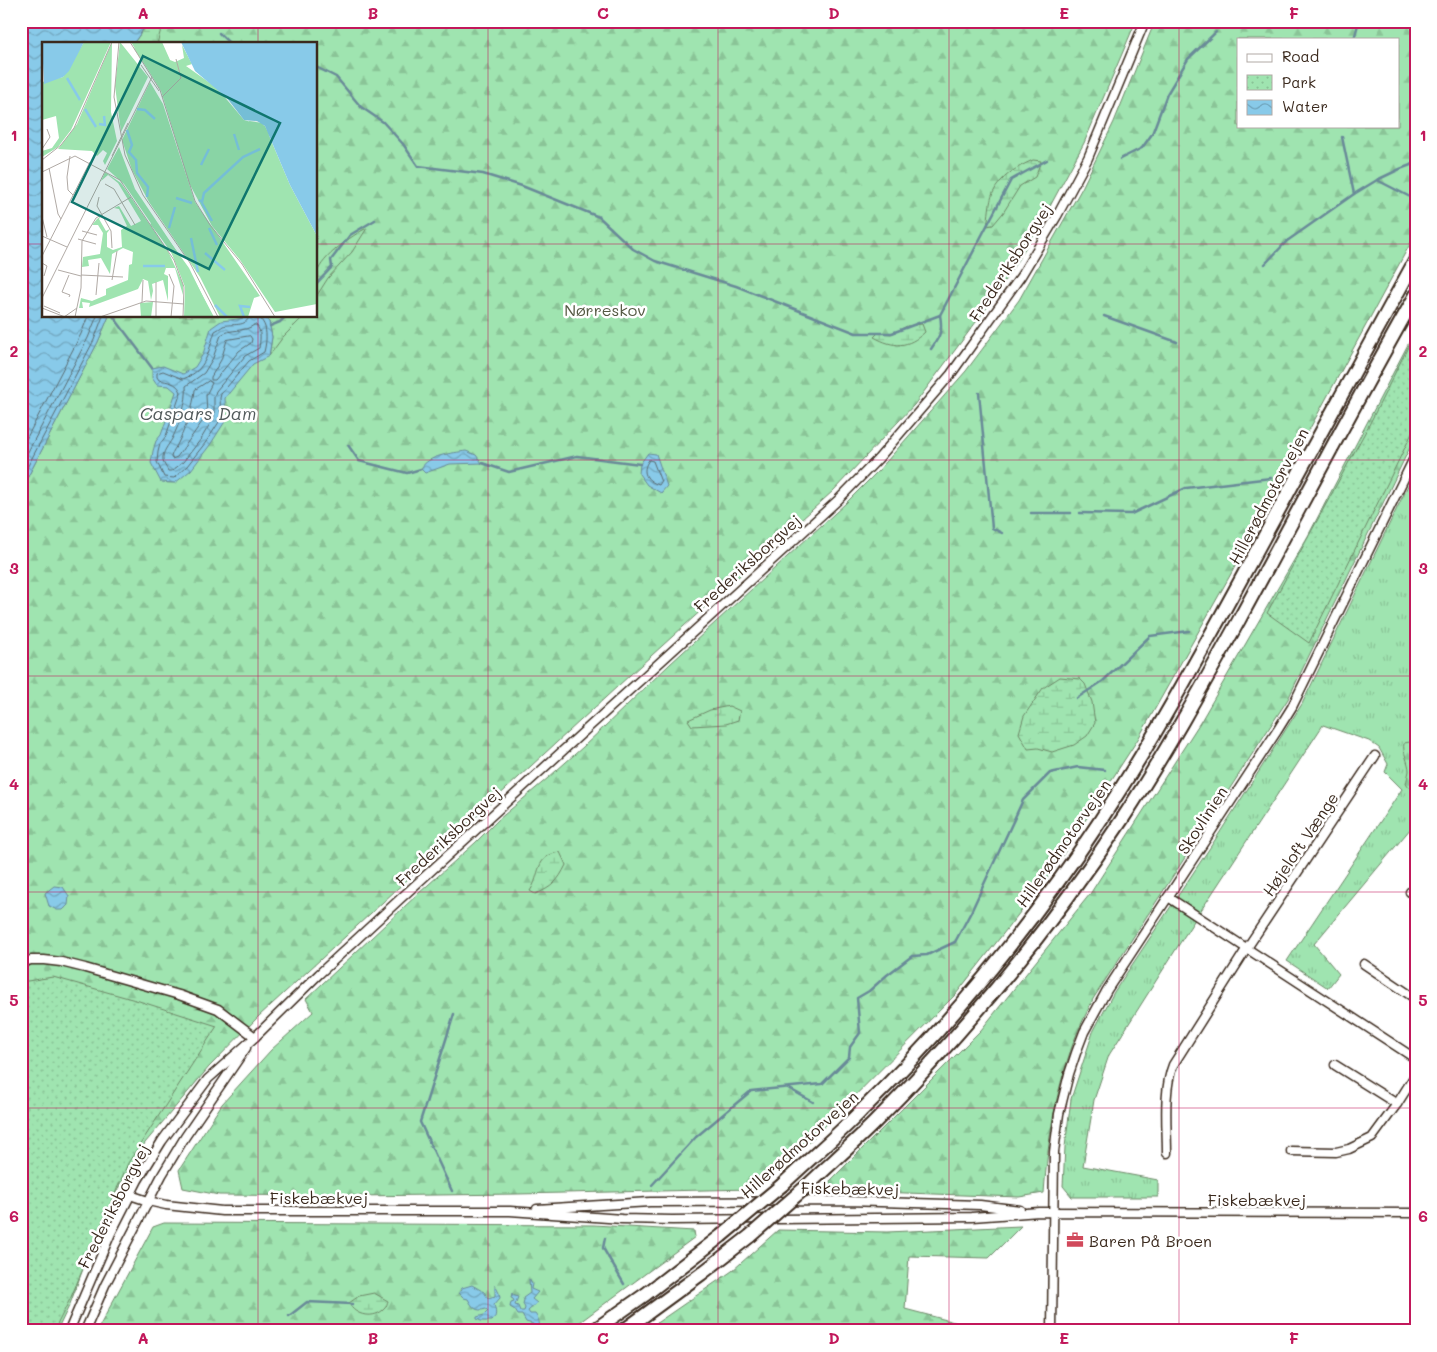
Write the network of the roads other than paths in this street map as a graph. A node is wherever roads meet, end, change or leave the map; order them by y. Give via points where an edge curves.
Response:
1 (1145, 21) edge
2 (1416, 259) edge
3 (1416, 294) edge
4 (1416, 454) edge
5 (1375, 756) dead end
6 (1168, 897) junction
7 (1247, 948) junction
8 (21, 963) edge
9 (1364, 964) dead end
10 (1416, 999) edge
11 (255, 1037) junction
12 (1416, 1059) edge
13 (1335, 1065) dead end
14 (1416, 1074) edge
15 (1397, 1104) junction
16 (1292, 1151) dead end
17 (1167, 1153) dead end
18 (130, 1195) junction
19 (148, 1202) junction
20 (510, 1211) junction
21 (1039, 1212) junction
22 (1053, 1212) junction
23 (1416, 1213) edge
24 (68, 1331) edge
25 (85, 1331) edge
26 (593, 1331) edge
27 (623, 1331) edge
28 (1052, 1331) edge

1 - 11 street, Frederiksborgvej via 1088,158 1021,276 951,374 878,459 836,501 386,911
2 - 26 highway, Hillerødmotorvejen, bridge via 1178,695 1134,769 1066,871 1014,941 920,1050 861,1112 721,1236
3 - 27 highway, Hillerødmotorvejen, bridge via 1199,693 1123,818 1025,954 930,1065 808,1185 750,1236
4 - 6 street, Skovlinien via 1292,707
5 - 7 street, Højeloft Vænge
6 - 7 street
6 - 22 street, Skovlinien via 1107,990 1076,1053 1059,1114 1054,1152
7 - 12 street
7 - 17 street, Højeloft Vænge via 1169,1075
8 - 11 street via 31,960 60,962 180,995 218,1009
9 - 10 street
11 - 18 street, Frederiksborgvej via 208,1079 162,1141
11 - 19 street, Frederiksborgvej via 185,1137
13 - 15 street
14 - 15 street
15 - 16 street via 1372,1138 1349,1149 1336,1152
18 - 19 street, Fiskebækvej
18 - 24 street, Frederiksborgvej
19 - 20 street, Fiskebækvej via 222,1211
19 - 25 street, Frederiksborgvej
20 - 21 street, Fiskebækvej via 672,1220 972,1217
20 - 21 street, Fiskebækvej via 650,1202 847,1201 980,1205
21 - 22 street, Fiskebækvej
22 - 23 street, Fiskebækvej
22 - 28 street, Skovlinien

